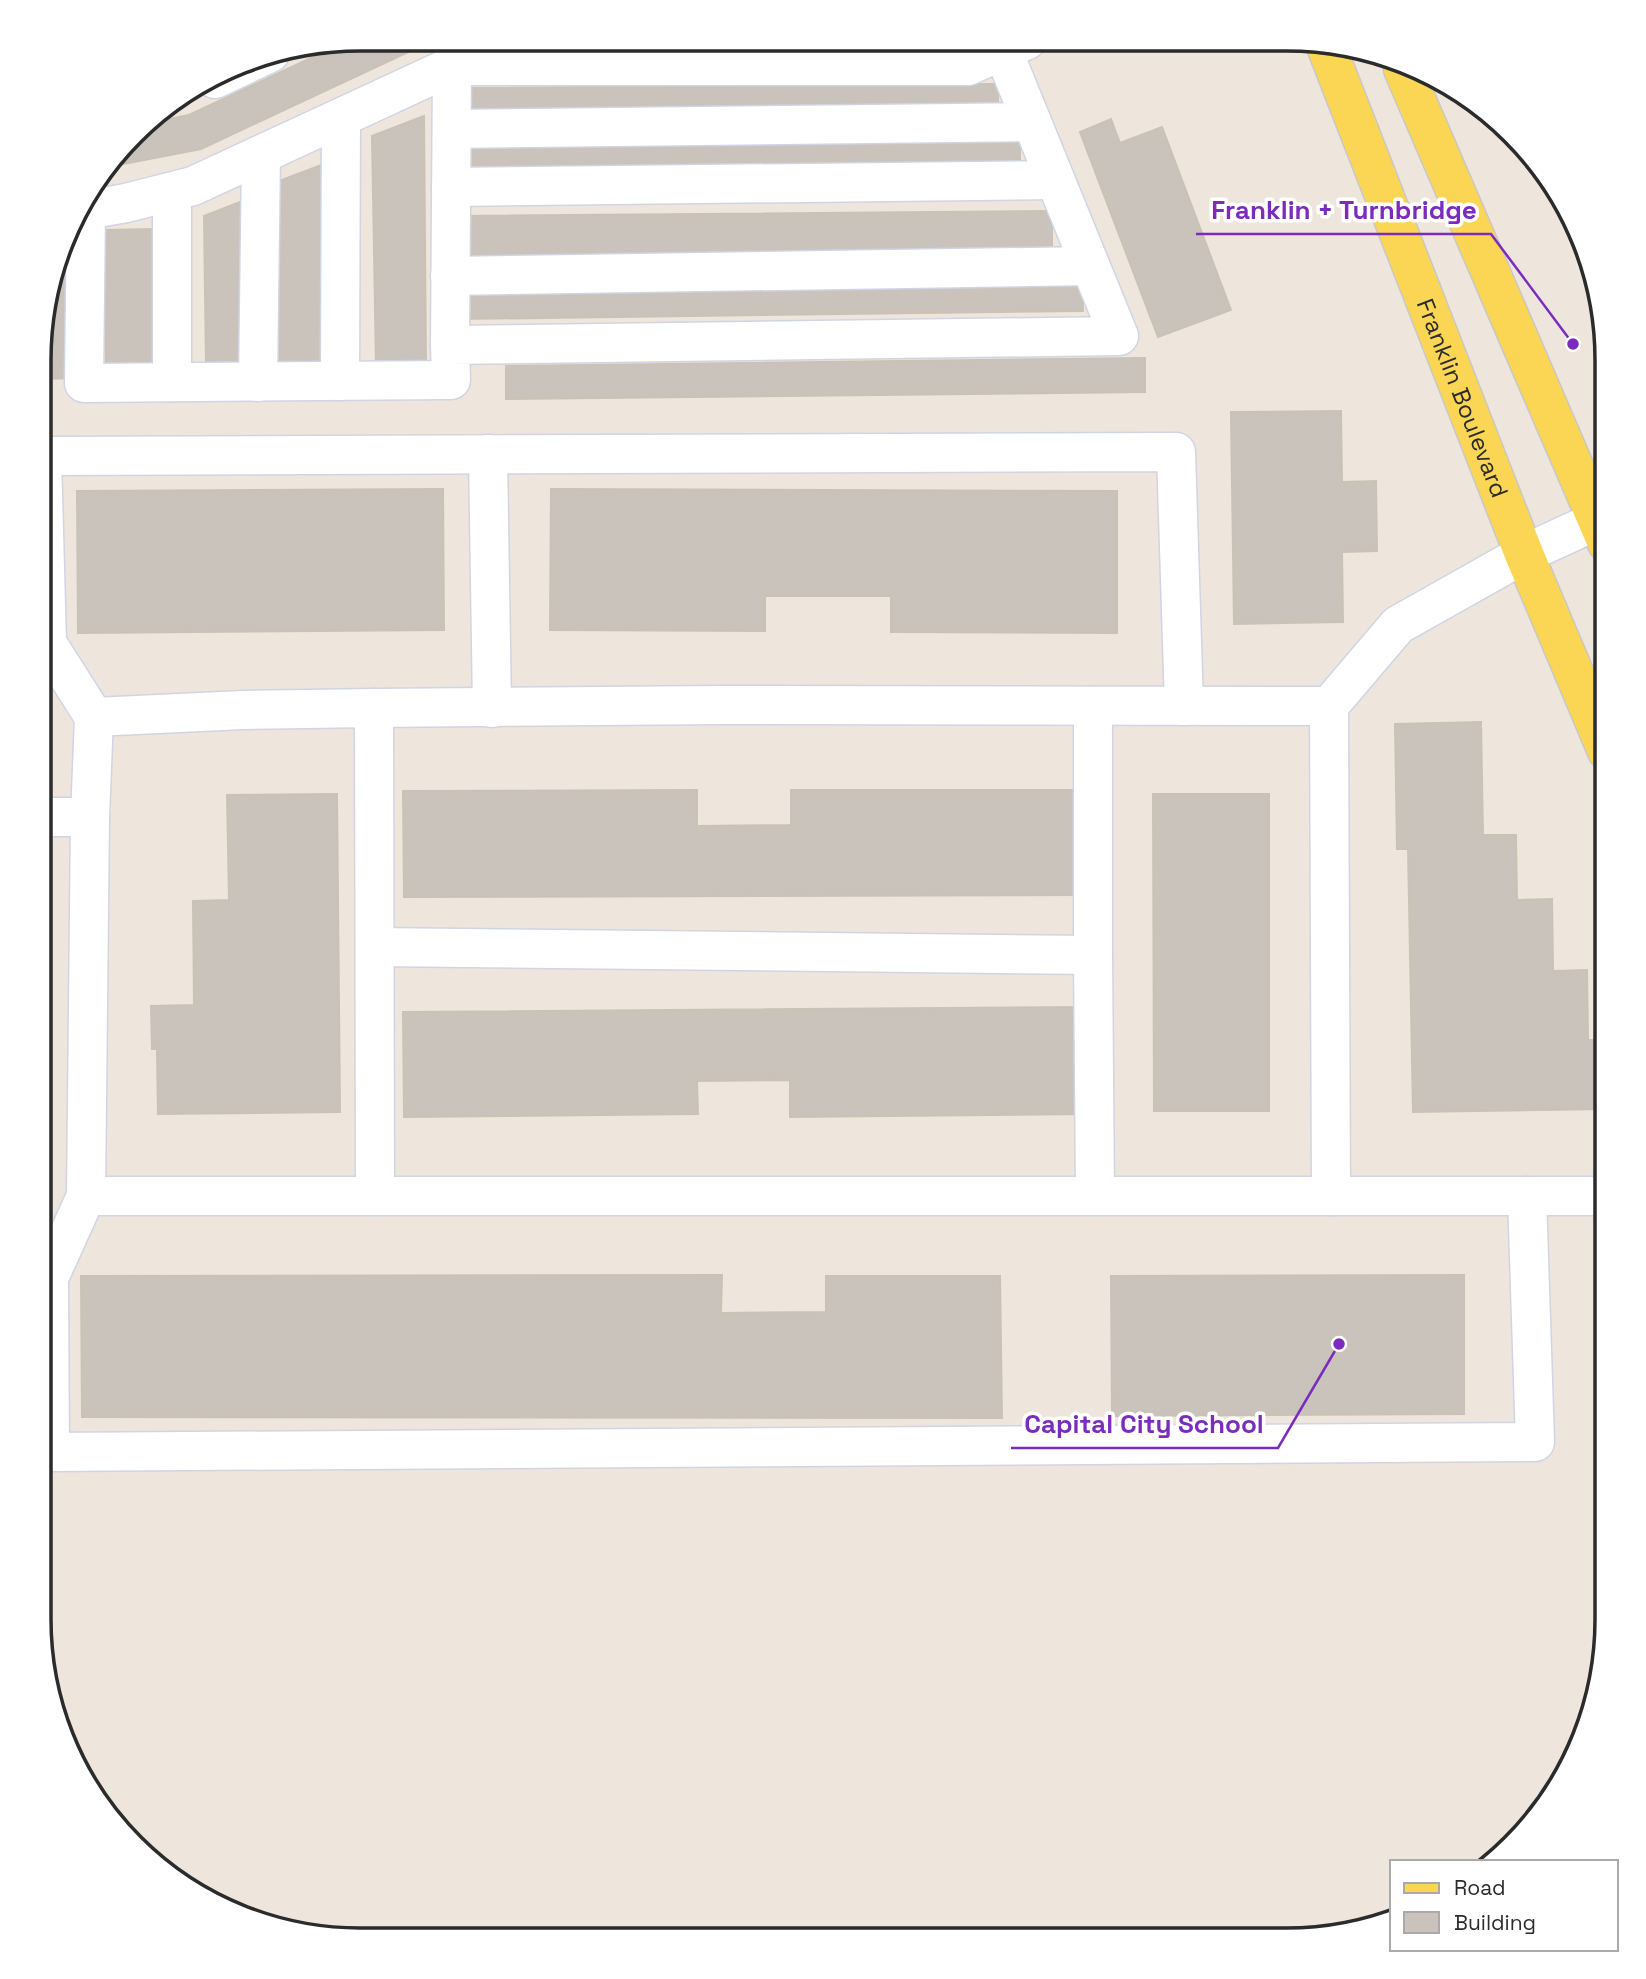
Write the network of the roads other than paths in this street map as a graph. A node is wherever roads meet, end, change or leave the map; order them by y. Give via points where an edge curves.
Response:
1 (1003, 51) edge
2 (1016, 51) edge
3 (1329, 53) edge
4 (452, 66) junction
5 (1404, 74) edge
6 (341, 118) junction
7 (1032, 122) junction
8 (452, 129) junction
9 (261, 155) junction
10 (1055, 180) junction
11 (452, 187) junction
12 (172, 192) junction
13 (90, 209) edge
14 (86, 217) edge
15 (1090, 266) junction
16 (450, 276) junction
17 (450, 345) junction
18 (340, 381) junction
19 (172, 382) junction
20 (258, 382) junction
21 (488, 454) junction
22 (51, 456) edge
23 (1595, 507) edge
24 (1595, 530) edge
25 (1524, 554) junction
26 (51, 649) edge
27 (1093, 706) junction
28 (1184, 706) junction
29 (1329, 706) junction
30 (374, 708) junction
31 (492, 708) junction
32 (94, 717) junction
33 (1595, 723) edge
34 (51, 817) edge
35 (90, 817) junction
36 (375, 947) junction
37 (1093, 955) junction
38 (86, 1196) junction
39 (375, 1196) junction
40 (1095, 1196) junction
41 (1331, 1196) junction
42 (1527, 1196) junction
43 (1595, 1196) edge
44 (51, 1274) edge
45 (51, 1452) edge

1 - 4 street via 968,66
2 - 7 street
3 - 25 main road, Franklin Boulevard
4 - 6 street
4 - 8 street
5 - 23 main road
6 - 9 street
6 - 18 street
7 - 8 street
7 - 10 street
8 - 11 street
9 - 12 street
9 - 20 street
10 - 11 street
10 - 15 street
11 - 16 street
12 - 13 street
12 - 19 street
14 - 19 street via 84,383
15 - 16 street
15 - 17 street via 1119,336
16 - 17 street
17 - 18 street via 452,380
18 - 20 street
19 - 20 street
21 - 22 street
21 - 28 street via 1176,452
21 - 31 street
24 - 25 street
25 - 29 street via 1398,625
25 - 33 main road, Franklin Boulevard
26 - 32 street
27 - 28 street
27 - 31 street
27 - 37 street
28 - 29 street
29 - 41 street
30 - 31 street
30 - 32 street
30 - 36 street
32 - 35 street
34 - 35 street
35 - 38 street
36 - 37 street
36 - 39 street
37 - 40 street
38 - 39 street
38 - 44 street
39 - 40 street
40 - 41 street
41 - 42 street
42 - 43 street
42 - 45 street via 1535,1442

